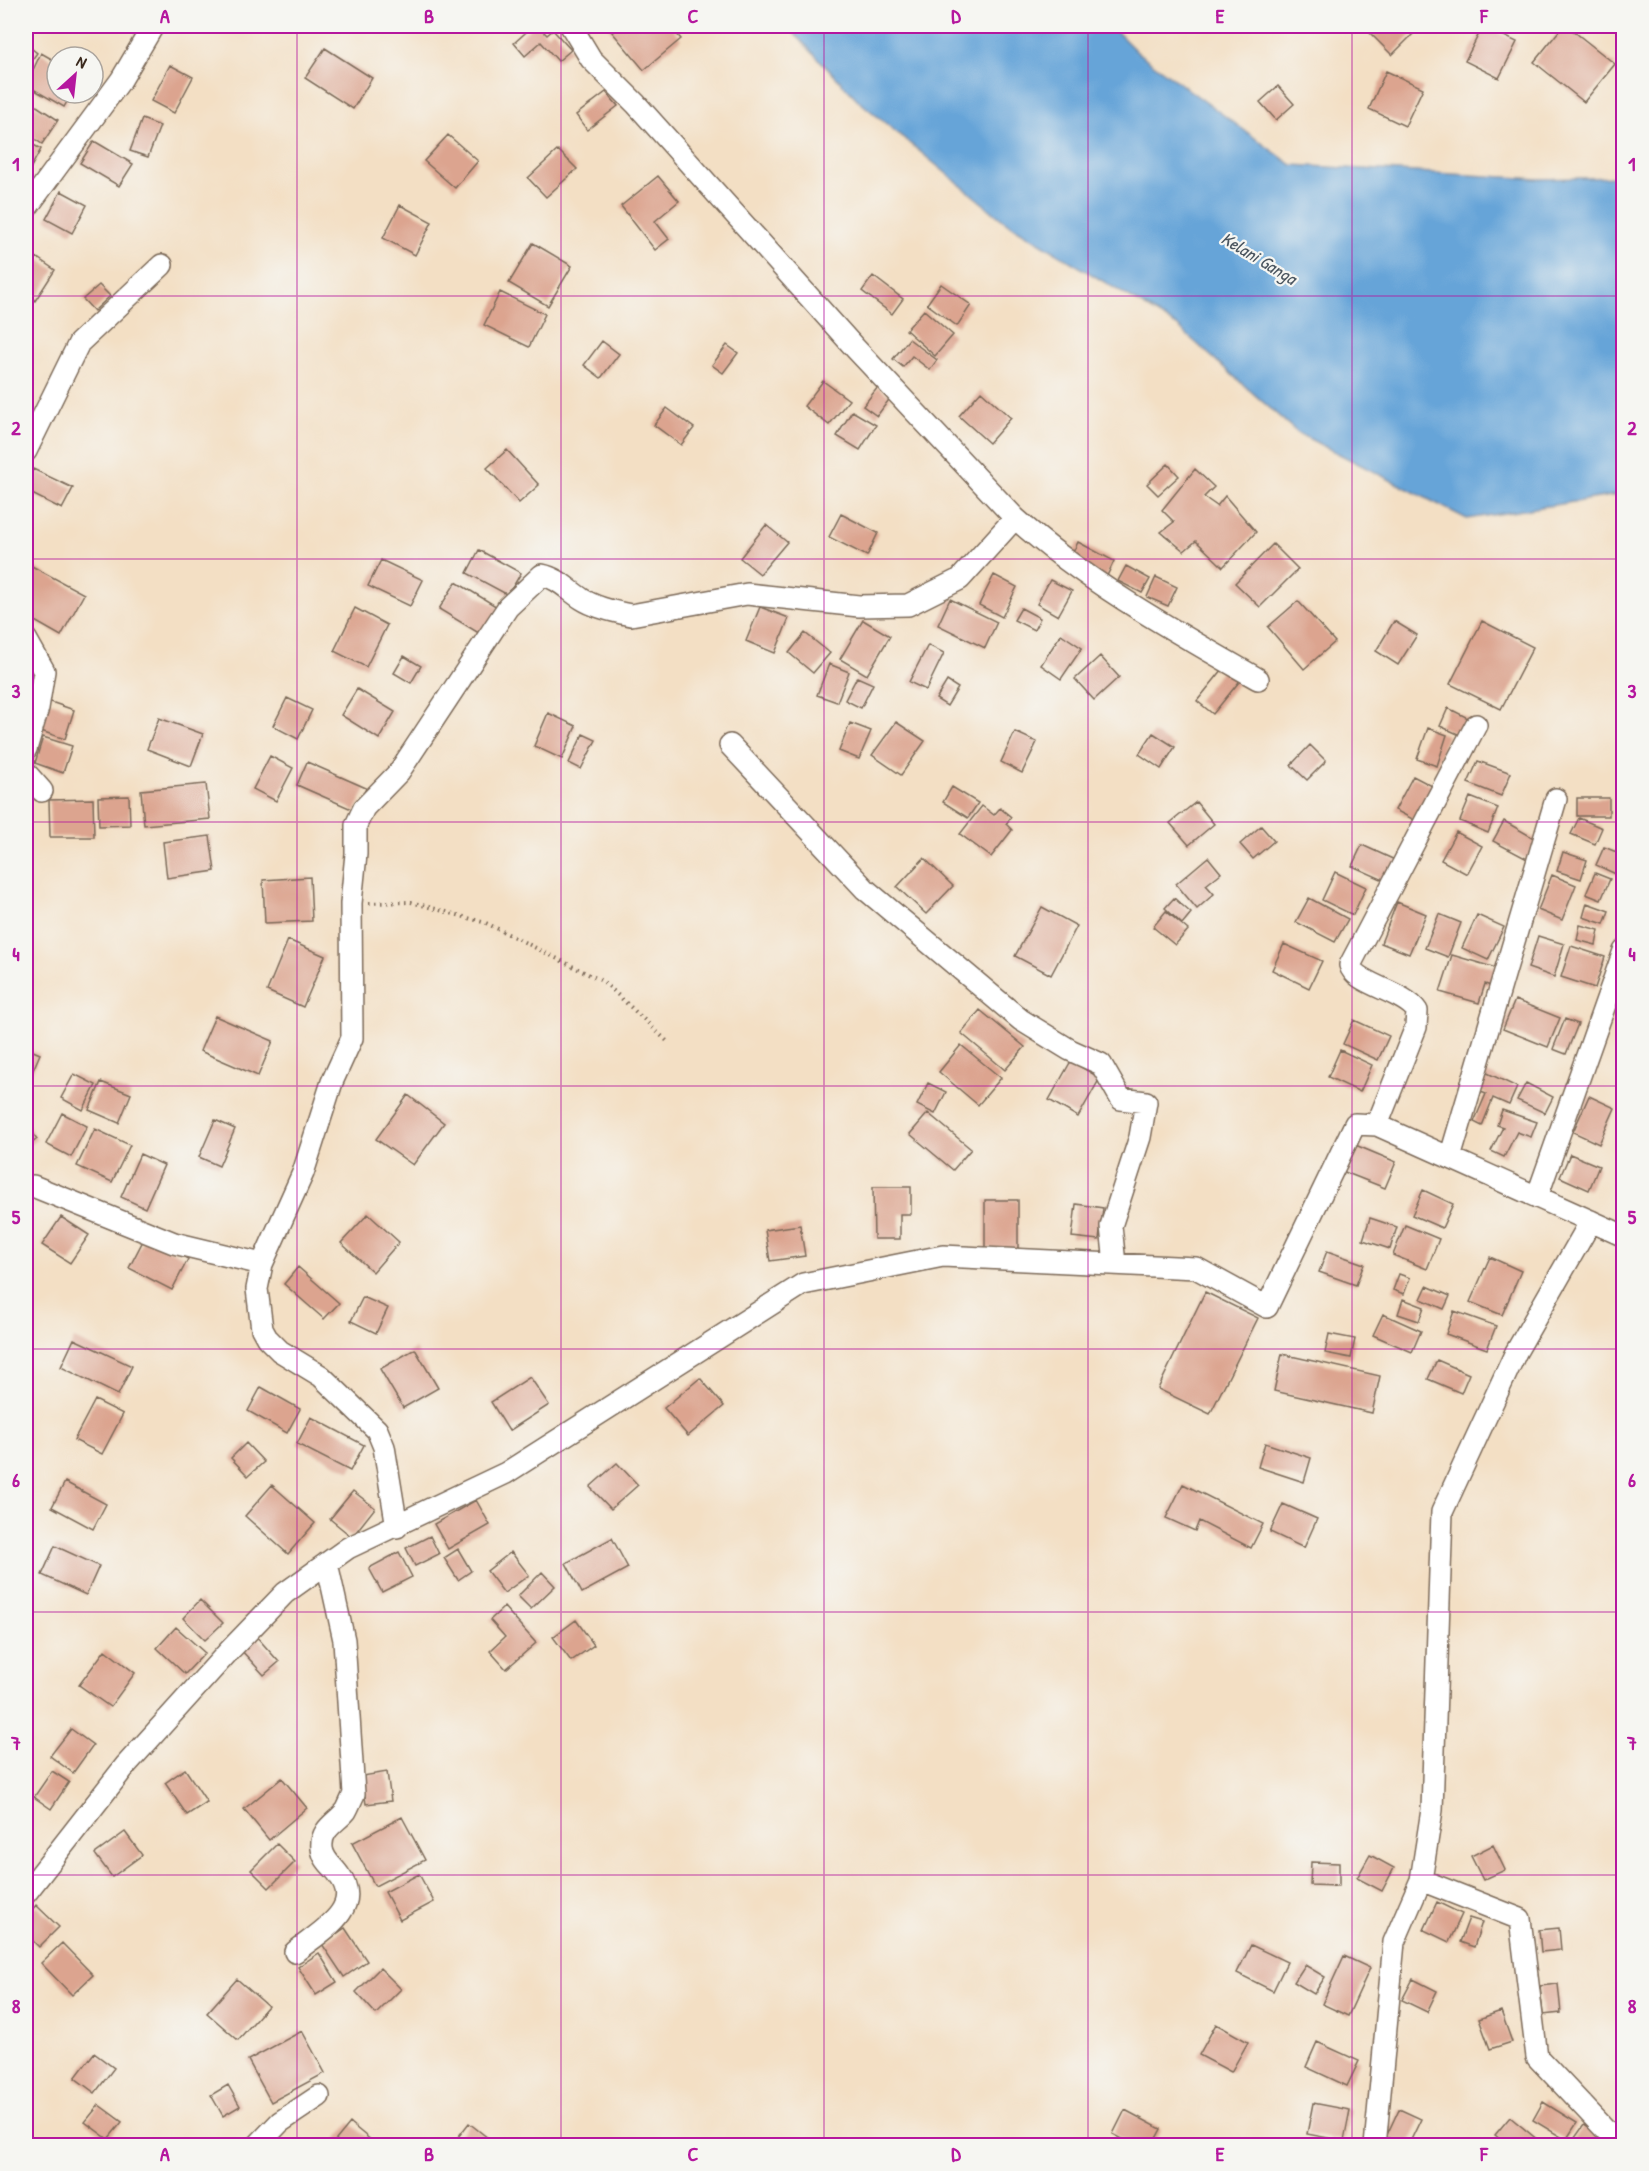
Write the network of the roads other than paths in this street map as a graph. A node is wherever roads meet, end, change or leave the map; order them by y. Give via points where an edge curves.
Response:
1 (153, 26) edge
2 (571, 26) edge
3 (26, 209) edge
4 (162, 265) dead end
5 (26, 451) edge
6 (1015, 518) junction
7 (26, 639) edge
8 (1258, 680) dead end
9 (1476, 725) dead end
10 (730, 745) dead end
11 (26, 749) edge
12 (26, 773) edge
13 (42, 791) dead end
14 (1556, 799) dead end
15 (1623, 951) edge
16 (1377, 1125) junction
17 (1450, 1158) junction
18 (33, 1186) dead end
19 (1537, 1197) junction
20 (1591, 1221) junction
21 (1623, 1236) edge
22 (262, 1264) junction
23 (1115, 1264) junction
24 (397, 1527) junction
25 (327, 1563) junction
26 (1421, 1880) junction
27 (26, 1893) edge
28 (295, 1952) dead end
29 (319, 2096) dead end
30 (257, 2145) edge
31 (1375, 2145) edge
32 (1621, 2145) edge

1 - 3 street via 121,80
2 - 6 street via 591,59
4 - 5 street via 79,343
6 - 8 street via 1107,589
6 - 22 street via 960,579 908,605 859,606 747,594 631,615 584,600 552,577 542,575 508,607 399,772 364,808 356,825 351,903 352,1038 332,1082 303,1173
7 - 11 street via 44,671
9 - 16 street via 1350,965 1356,975 1408,1000 1417,1011 1416,1027
10 - 23 street via 866,889 1021,1020 1101,1064 1121,1099 1146,1102 1140,1137 1111,1226
12 - 13 street
14 - 17 street
15 - 19 street
16 - 17 street
16 - 23 street via 1355,1124 1267,1307 1196,1268
17 - 19 street
18 - 22 street via 174,1243
19 - 20 street
20 - 21 street
20 - 26 street via 1516,1352 1442,1512 1432,1810
22 - 24 street via 257,1289 262,1329 280,1351 321,1376 377,1431 384,1448
23 - 24 street via 943,1256 803,1284 506,1473
24 - 25 street via 348,1548
25 - 27 street via 285,1593 221,1660 126,1765
25 - 28 street via 344,1640 354,1794 345,1811 327,1827 322,1847 348,1894 336,1919
26 - 31 street via 1394,1942
26 - 32 street via 1520,1919 1537,2058
29 - 30 street via 280,2122

